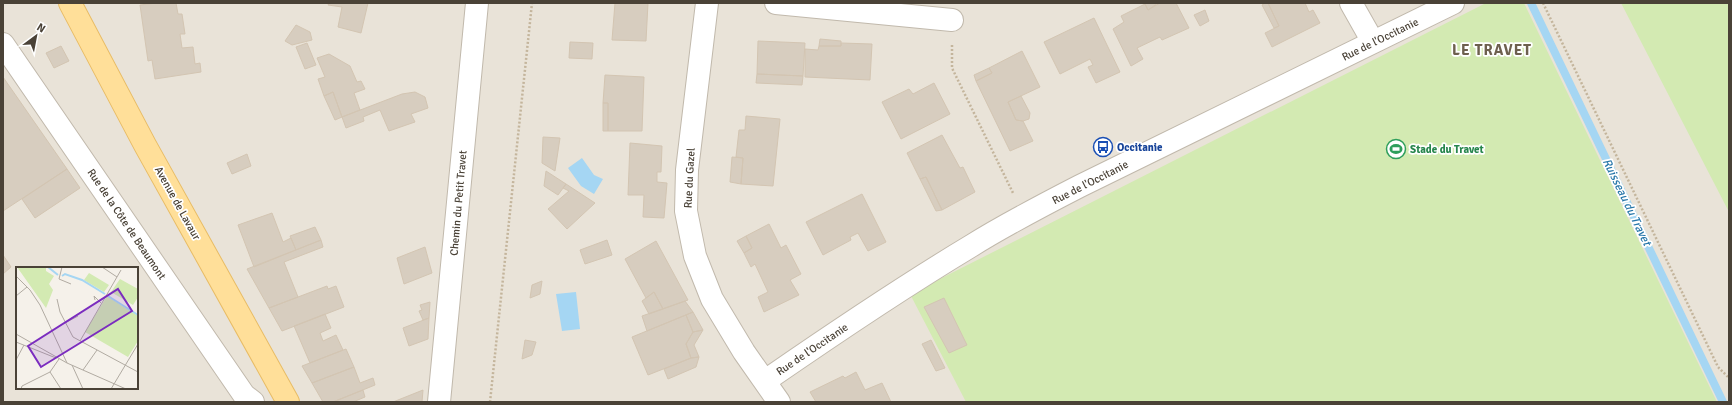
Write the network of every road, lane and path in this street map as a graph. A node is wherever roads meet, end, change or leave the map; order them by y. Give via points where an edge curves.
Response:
1 (70, 3) edge
2 (477, 3) edge
3 (532, 3) edge
4 (707, 3) edge
5 (776, 3) edge
6 (1351, 3) edge
7 (1452, 3) edge
8 (1543, 3) edge
9 (952, 20) joint
10 (1373, 42) junction
11 (3, 44) edge
12 (1024, 216) junction
13 (1729, 378) edge
14 (765, 381) junction
15 (253, 402) edge
16 (288, 402) edge
17 (439, 402) edge
18 (490, 402) edge
19 (779, 402) edge

1 - 16 main road, Avenue de Lavaur via 145,145
2 - 17 street, Chemin du Petit Travet
3 - 18 path
4 - 14 street, Rue du Gazel via 687,170 686,211 695,256 712,299
5 - 9 street
6 - 10 street
7 - 10 street, Rue de l'Occitanie
8 - 13 path via 1718,367
9 - 12 path via 952,68
10 - 12 street, Rue de l'Occitanie
11 - 15 street, Rue de la Côte de Beaumont via 244,395
12 - 14 street, Rue de l'Occitanie via 918,278
14 - 19 street, Rue du Gazel

